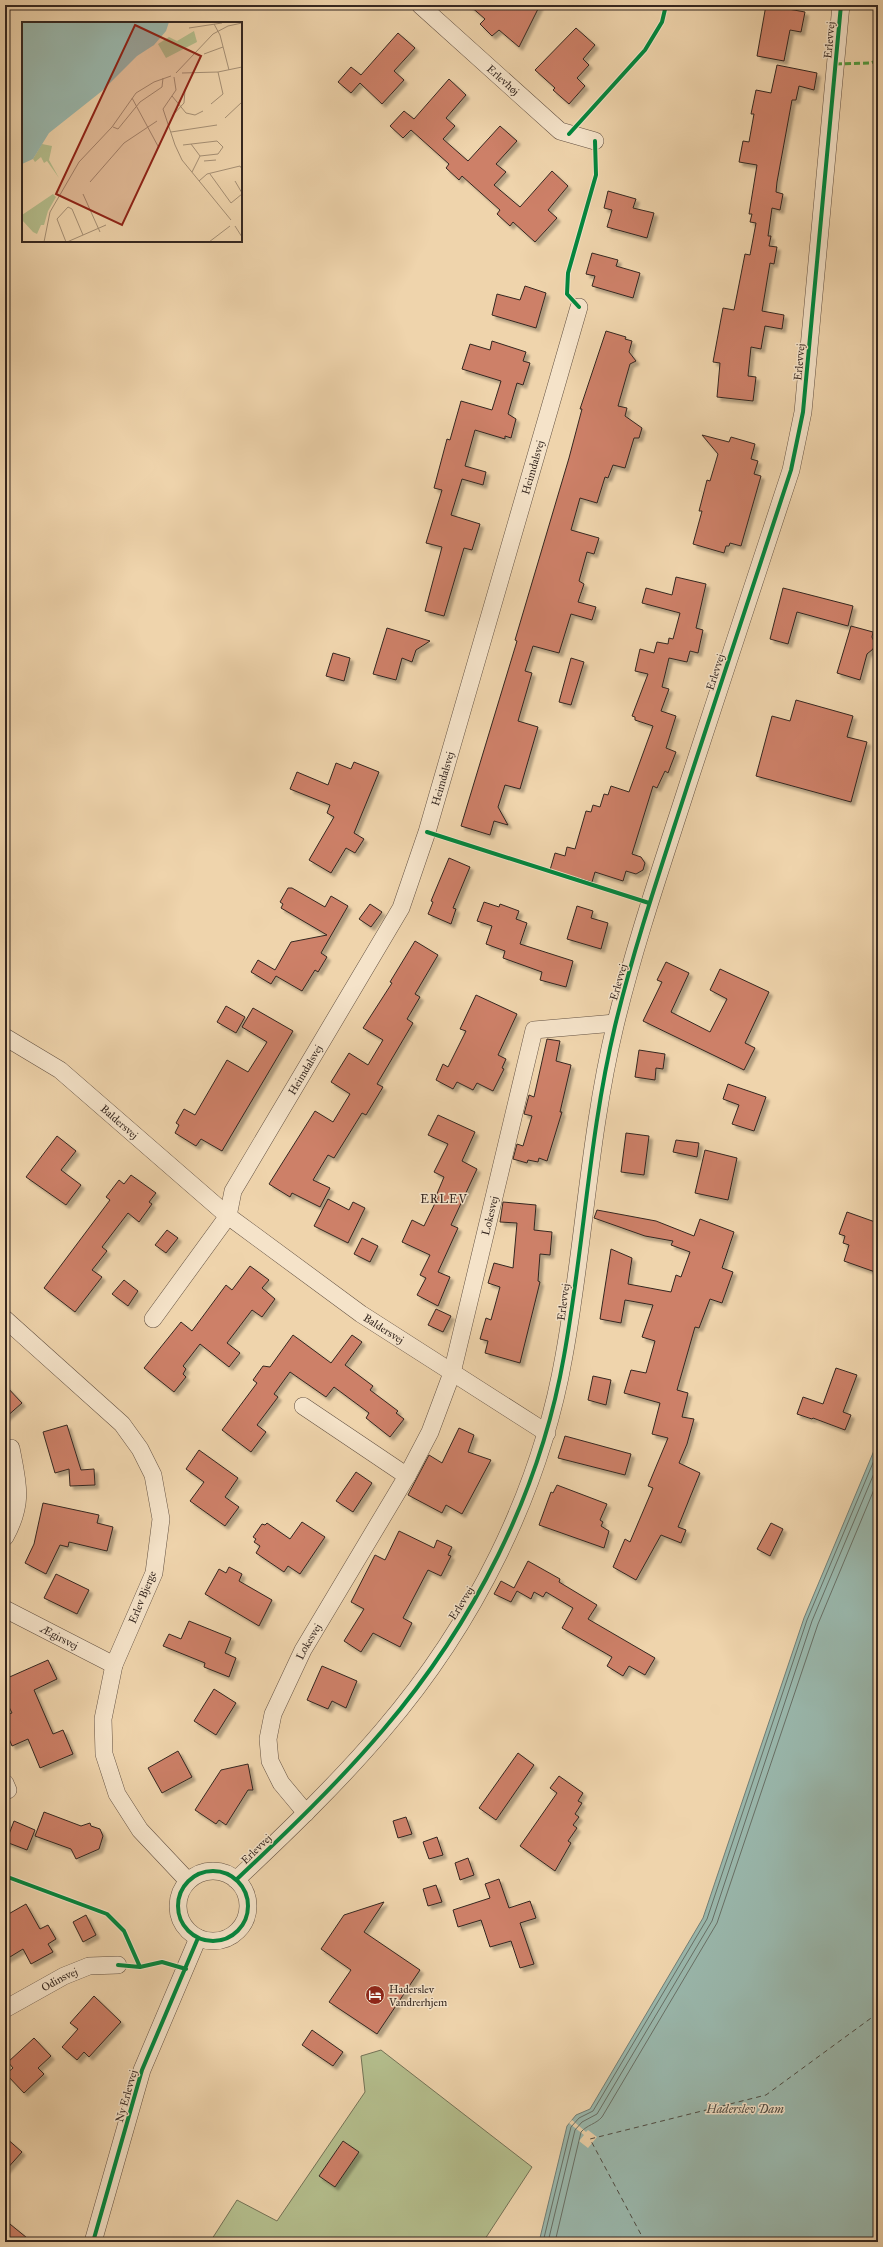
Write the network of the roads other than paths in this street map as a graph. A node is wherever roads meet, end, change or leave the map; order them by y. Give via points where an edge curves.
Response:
1 (420, 5) edge
2 (841, 5) edge
3 (595, 141) dead end
4 (579, 307) dead end
5 (616, 1023) junction
6 (5, 1037) edge
7 (228, 1216) junction
8 (5, 1319) edge
9 (153, 1319) dead end
10 (452, 1373) junction
11 (303, 1406) dead end
12 (547, 1433) junction
13 (11, 1448) dead end
14 (407, 1476) junction
15 (5, 1537) edge
16 (5, 1609) edge
17 (114, 1665) junction
18 (306, 1813) junction
19 (236, 1880) junction
20 (188, 1881) junction
21 (198, 1938) junction
22 (118, 1965) dead end
23 (5, 2009) edge
24 (93, 2242) edge

1 - 3 street, Erlevhøj via 560,131
2 - 5 street, Erlevvej via 803,412 791,470 649,904
4 - 7 street, Heimdalsvej via 427,832 402,908 233,1190
5 - 10 street, Lokesvej via 534,1030
5 - 12 street, Erlevvej via 600,1096 564,1358
6 - 7 street, Baldersvej via 60,1070
7 - 9 street
7 - 10 street, Baldersvej via 361,1314
8 - 17 street, Erlev Bjerge via 122,1424 140,1449 153,1474 161,1519 154,1573
10 - 12 street, Baldersvej
10 - 14 street, Lokesvej via 430,1432
11 - 14 street
12 - 18 street, Erlevvej via 518,1512 478,1594 430,1668 384,1729
13 - 15 street via 18,1486 18,1507
14 - 18 street, Lokesvej via 303,1650 273,1714 268,1739 270,1761 281,1784
16 - 17 street, Ægirsvej
17 - 20 street, Erlev Bjerge via 102,1719 104,1754 117,1794 140,1830
18 - 19 street, Erlevvej
19 - 20 street via 228,1874 207,1871
19 - 21 street via 243,1888 248,1908 240,1928 221,1940 209,1941
20 - 21 street via 178,1901 178,1912 182,1923
21 - 24 street, Ny Erlevvej via 142,2070
22 - 23 street, Odinsvej via 89,1966 64,1976

